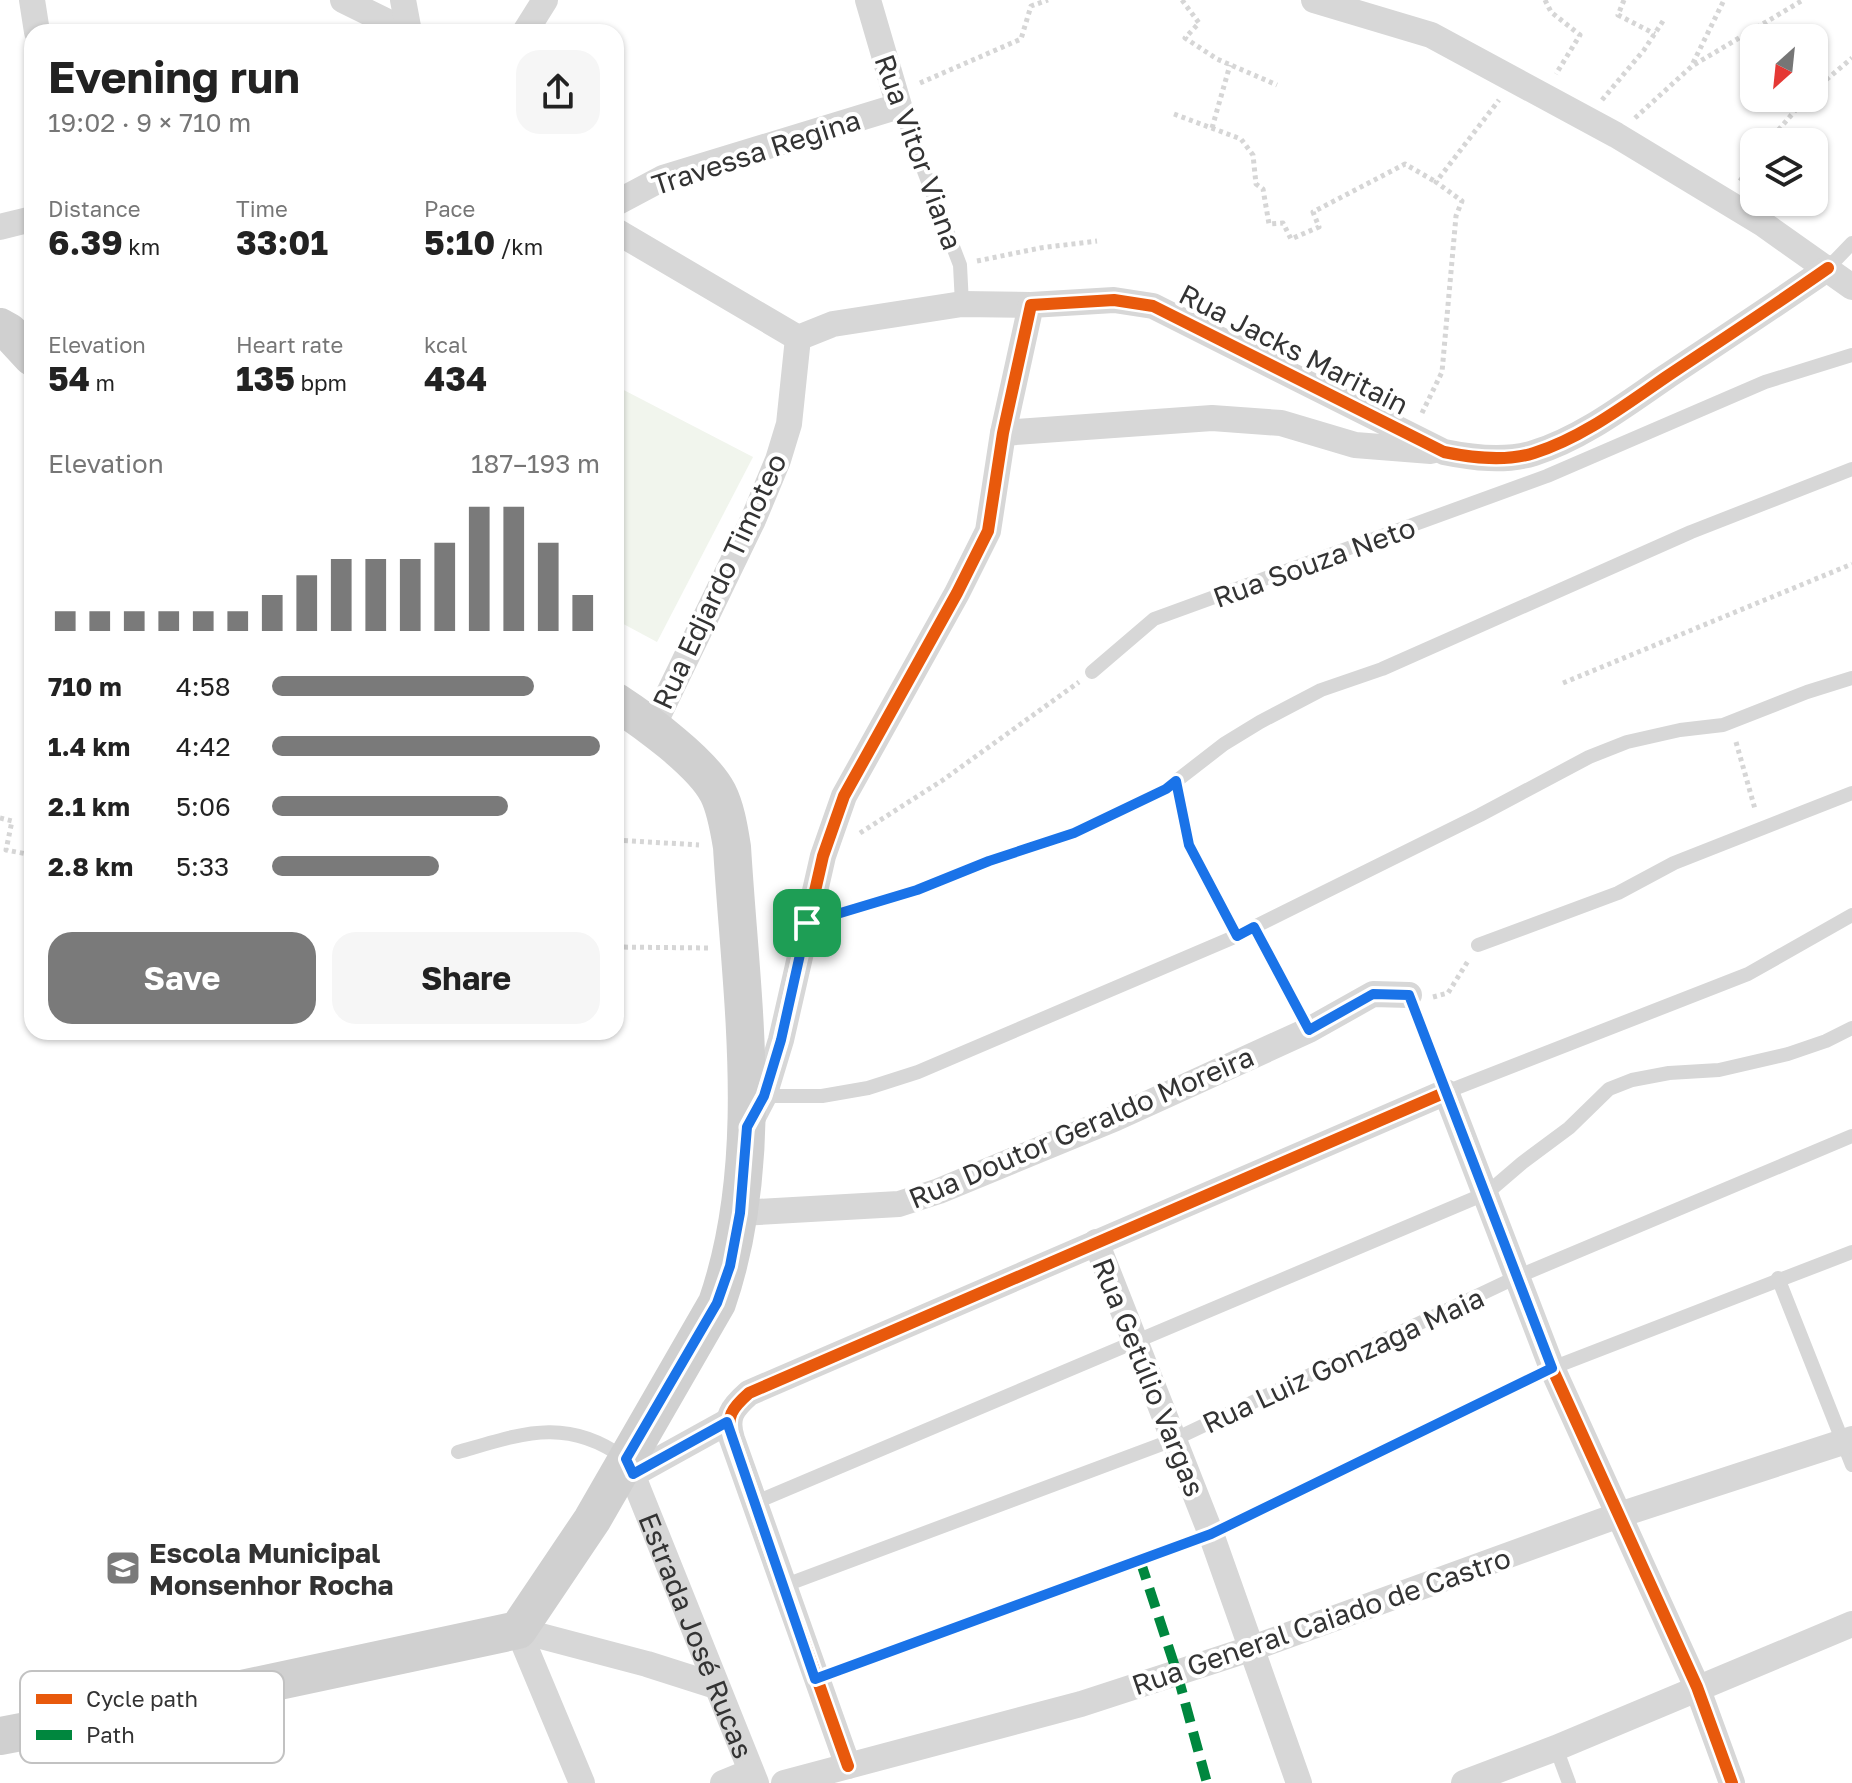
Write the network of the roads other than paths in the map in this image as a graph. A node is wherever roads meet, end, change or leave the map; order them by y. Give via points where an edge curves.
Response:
1 (32, 0) edge
2 (343, 0) edge
3 (403, 0) edge
4 (545, 0) edge
5 (868, 0) edge
6 (1314, 0) edge
7 (36, 24) edge
8 (392, 24) edge
9 (407, 24) edge
10 (530, 24) edge
11 (897, 100) junction
12 (624, 199) edge
13 (24, 221) edge
14 (0, 227) edge
15 (624, 236) edge
16 (1852, 243) edge
17 (1828, 268) junction
18 (1852, 287) edge
19 (962, 304) junction
20 (1031, 305) junction
21 (0, 327) edge
22 (798, 338) junction
23 (24, 348) edge
24 (1852, 355) edge
25 (1003, 433) junction
26 (1444, 452) junction
27 (1852, 469) edge
28 (1092, 672) road end
29 (1852, 678) edge
30 (624, 707) edge
31 (653, 726) junction
32 (1852, 793) edge
33 (1852, 915) edge
34 (807, 923) junction
35 (1478, 945) road end
36 (1409, 995) road end
37 (1852, 1028) edge
38 (1446, 1092) junction
39 (755, 1112) junction
40 (1852, 1136) edge
41 (1487, 1193) junction
42 (740, 1213) junction
43 (1096, 1242) junction
44 (1852, 1252) edge
45 (1519, 1276) junction
46 (1778, 1278) junction
47 (1134, 1341) junction
48 (1552, 1368) junction
49 (730, 1431) junction
50 (1173, 1440) junction
51 (1849, 1449) edge
52 (458, 1452) dead end
53 (630, 1466) junction
54 (754, 1503) junction
55 (1619, 1515) junction
56 (1211, 1534) junction
57 (783, 1586) junction
58 (1852, 1624) edge
59 (518, 1630) junction
60 (1250, 1649) junction
61 (815, 1679) junction
62 (284, 1680) edge
63 (716, 1686) junction
64 (1697, 1687) junction
65 (20, 1732) edge
66 (0, 1736) edge
67 (1556, 1748) junction
68 (848, 1766) junction
69 (753, 1778) edge
70 (582, 1783) edge
71 (723, 1783) edge
72 (784, 1783) edge
73 (1299, 1783) edge
74 (1464, 1783) edge
75 (1569, 1783) edge
76 (1732, 1783) edge

1 - 7 street
2 - 8 street
3 - 9 street
4 - 10 street
5 - 11 street, Rua Vitor Viana
6 - 17 street via 1431,35 1616,135
11 - 12 street, Travessa Regina via 663,178
11 - 19 lane, Rua Vitor Viana via 960,265
13 - 14 street
15 - 22 street
16 - 17 lane
17 - 18 street
17 - 26 street, Rua Jacks Maritain via 1567,440 1534,453 1494,459
19 - 20 street
19 - 22 street via 833,324
20 - 25 street
20 - 26 street, Rua Jacks Maritain via 1114,300 1153,306
21 - 23 street
22 - 31 street, Rua Edjardo Timoteo via 789,424 778,460
24 - 28 lane, Rua Souza Neto via 1765,382 1547,476 1154,619
25 - 26 street via 1212,418 1281,423 1355,445
25 - 34 street via 988,531 844,796
27 - 34 lane via 1691,532 1382,669 1321,690 1248,729 1166,789 1074,833
29 - 39 lane via 1731,723 1627,742 1589,757 1237,936 1111,992 918,1072
30 - 31 street
31 - 39 street via 704,774 718,792 728,822
32 - 35 lane via 1674,863 1618,893
33 - 38 lane via 1748,974
34 - 39 street via 781,1040
36 - 42 street, Rua Doutor Geraldo Moreira via 1373,994 1309,1030 1116,1118 939,1191 899,1204
37 - 41 lane via 1788,1054 1719,1070 1632,1080 1609,1089
38 - 41 street
38 - 43 street
39 - 42 street
40 - 45 lane, Rua Luiz Gonzaga Maia
41 - 45 street
41 - 47 lane
42 - 53 street via 717,1303
43 - 47 street, Rua Getúlio Vargas
43 - 49 street via 749,1393 733,1408
44 - 46 lane
45 - 48 street
45 - 50 lane, Rua Luiz Gonzaga Maia
46 - 48 lane
46 - 51 lane
47 - 50 street, Rua Getúlio Vargas
47 - 54 lane
48 - 55 street
48 - 56 lane
49 - 53 street
49 - 54 street
50 - 56 street, Rua Getúlio Vargas
50 - 57 lane, Rua Luiz Gonzaga Maia
51 - 55 street, Rua General Caiado de Castro
52 - 53 lane via 548,1430 593,1440
53 - 59 street
53 - 63 street, Estrada José Rucas
54 - 57 street
55 - 60 street, Rua General Caiado de Castro
55 - 64 street
56 - 60 street, Rua Getúlio Vargas
56 - 61 lane
57 - 61 street
58 - 64 street
59 - 62 street
59 - 63 street
59 - 70 street
60 - 68 street, Rua General Caiado de Castro via 1081,1704
60 - 73 street, Rua Getúlio Vargas
61 - 68 street
63 - 69 street, Estrada José Rucas
64 - 67 street
64 - 76 street
65 - 66 street
67 - 74 street
67 - 75 lane
68 - 72 street, Rua General Caiado de Castro
69 - 71 street

